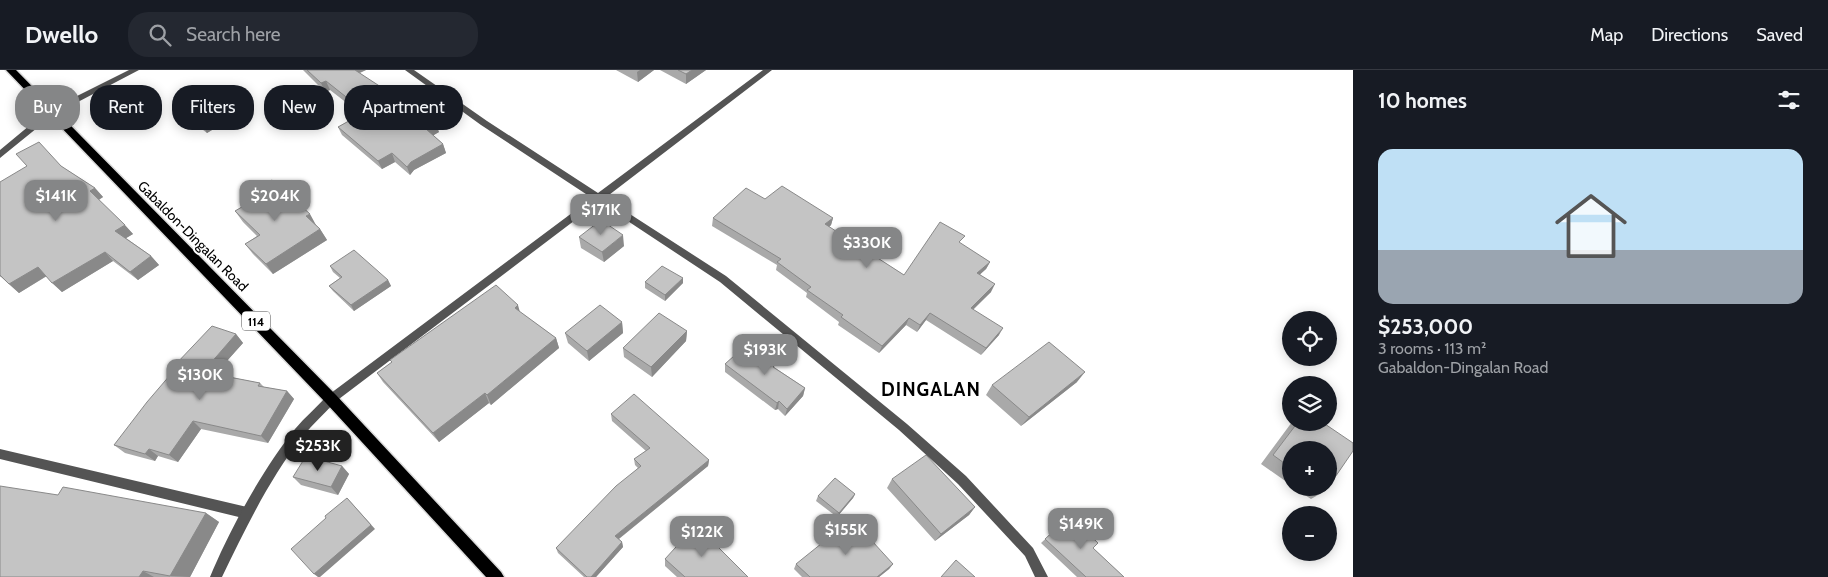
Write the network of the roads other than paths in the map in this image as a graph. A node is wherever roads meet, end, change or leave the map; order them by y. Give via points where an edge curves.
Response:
1 (11, 70) edge
2 (135, 70) edge
3 (409, 70) edge
4 (768, 70) edge
5 (25, 85) edge
6 (80, 98) edge
7 (30, 130) edge
8 (67, 130) edge
9 (0, 155) edge
10 (598, 197) junction
11 (331, 399) junction
12 (0, 454) edge
13 (247, 513) junction
14 (216, 577) edge
15 (496, 577) edge
16 (1042, 577) edge

1 - 5 main road, Gabaldon-Dingalan Road / 114
2 - 6 street
3 - 10 street via 484,124
4 - 10 street
7 - 9 street
8 - 11 main road, Gabaldon-Dingalan Road / 114
10 - 11 street
10 - 16 street via 722,279 903,427 962,480 1029,552
11 - 13 street via 299,433
11 - 15 main road, Gabaldon-Dingalan Road / 114
12 - 13 street
13 - 14 street

